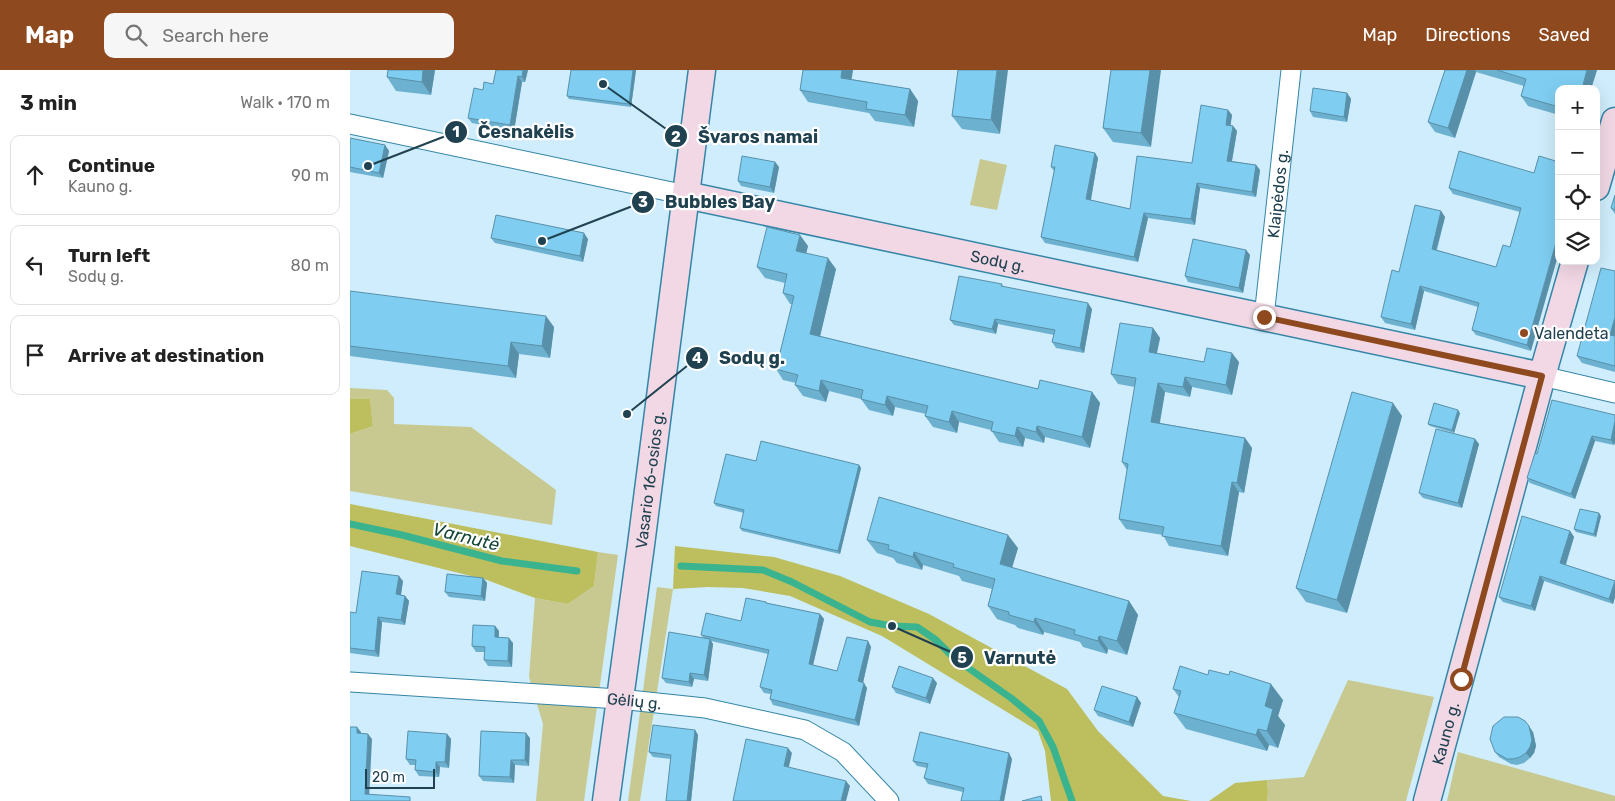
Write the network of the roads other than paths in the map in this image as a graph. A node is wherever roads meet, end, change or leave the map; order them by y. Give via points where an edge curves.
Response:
1 (702, 70) edge
2 (1291, 70) edge
3 (1615, 121) edge
4 (350, 124) edge
5 (1599, 175) edge
6 (686, 195) junction
7 (1574, 265) edge
8 (1264, 317) junction
9 (1542, 376) junction
10 (1615, 393) edge
11 (350, 682) edge
12 (619, 699) junction
13 (606, 801) edge
14 (889, 801) edge
15 (1427, 801) edge

1 - 6 main road, Vasario 16-osios g.
2 - 8 street, Klaipėdos g.
3 - 5 main road
4 - 6 street, Sodų g.
6 - 8 main road, Sodų g.
6 - 12 main road, Vasario 16-osios g.
7 - 9 main road, Kauno g.
8 - 9 main road, Sodų g.
9 - 10 street, Sodų g.
9 - 15 main road, Kauno g.
11 - 12 street, Gėlių g.
12 - 13 main road, Vasario 16-osios g.
12 - 14 street, Gėlių g. via 705,708 806,730 843,752

